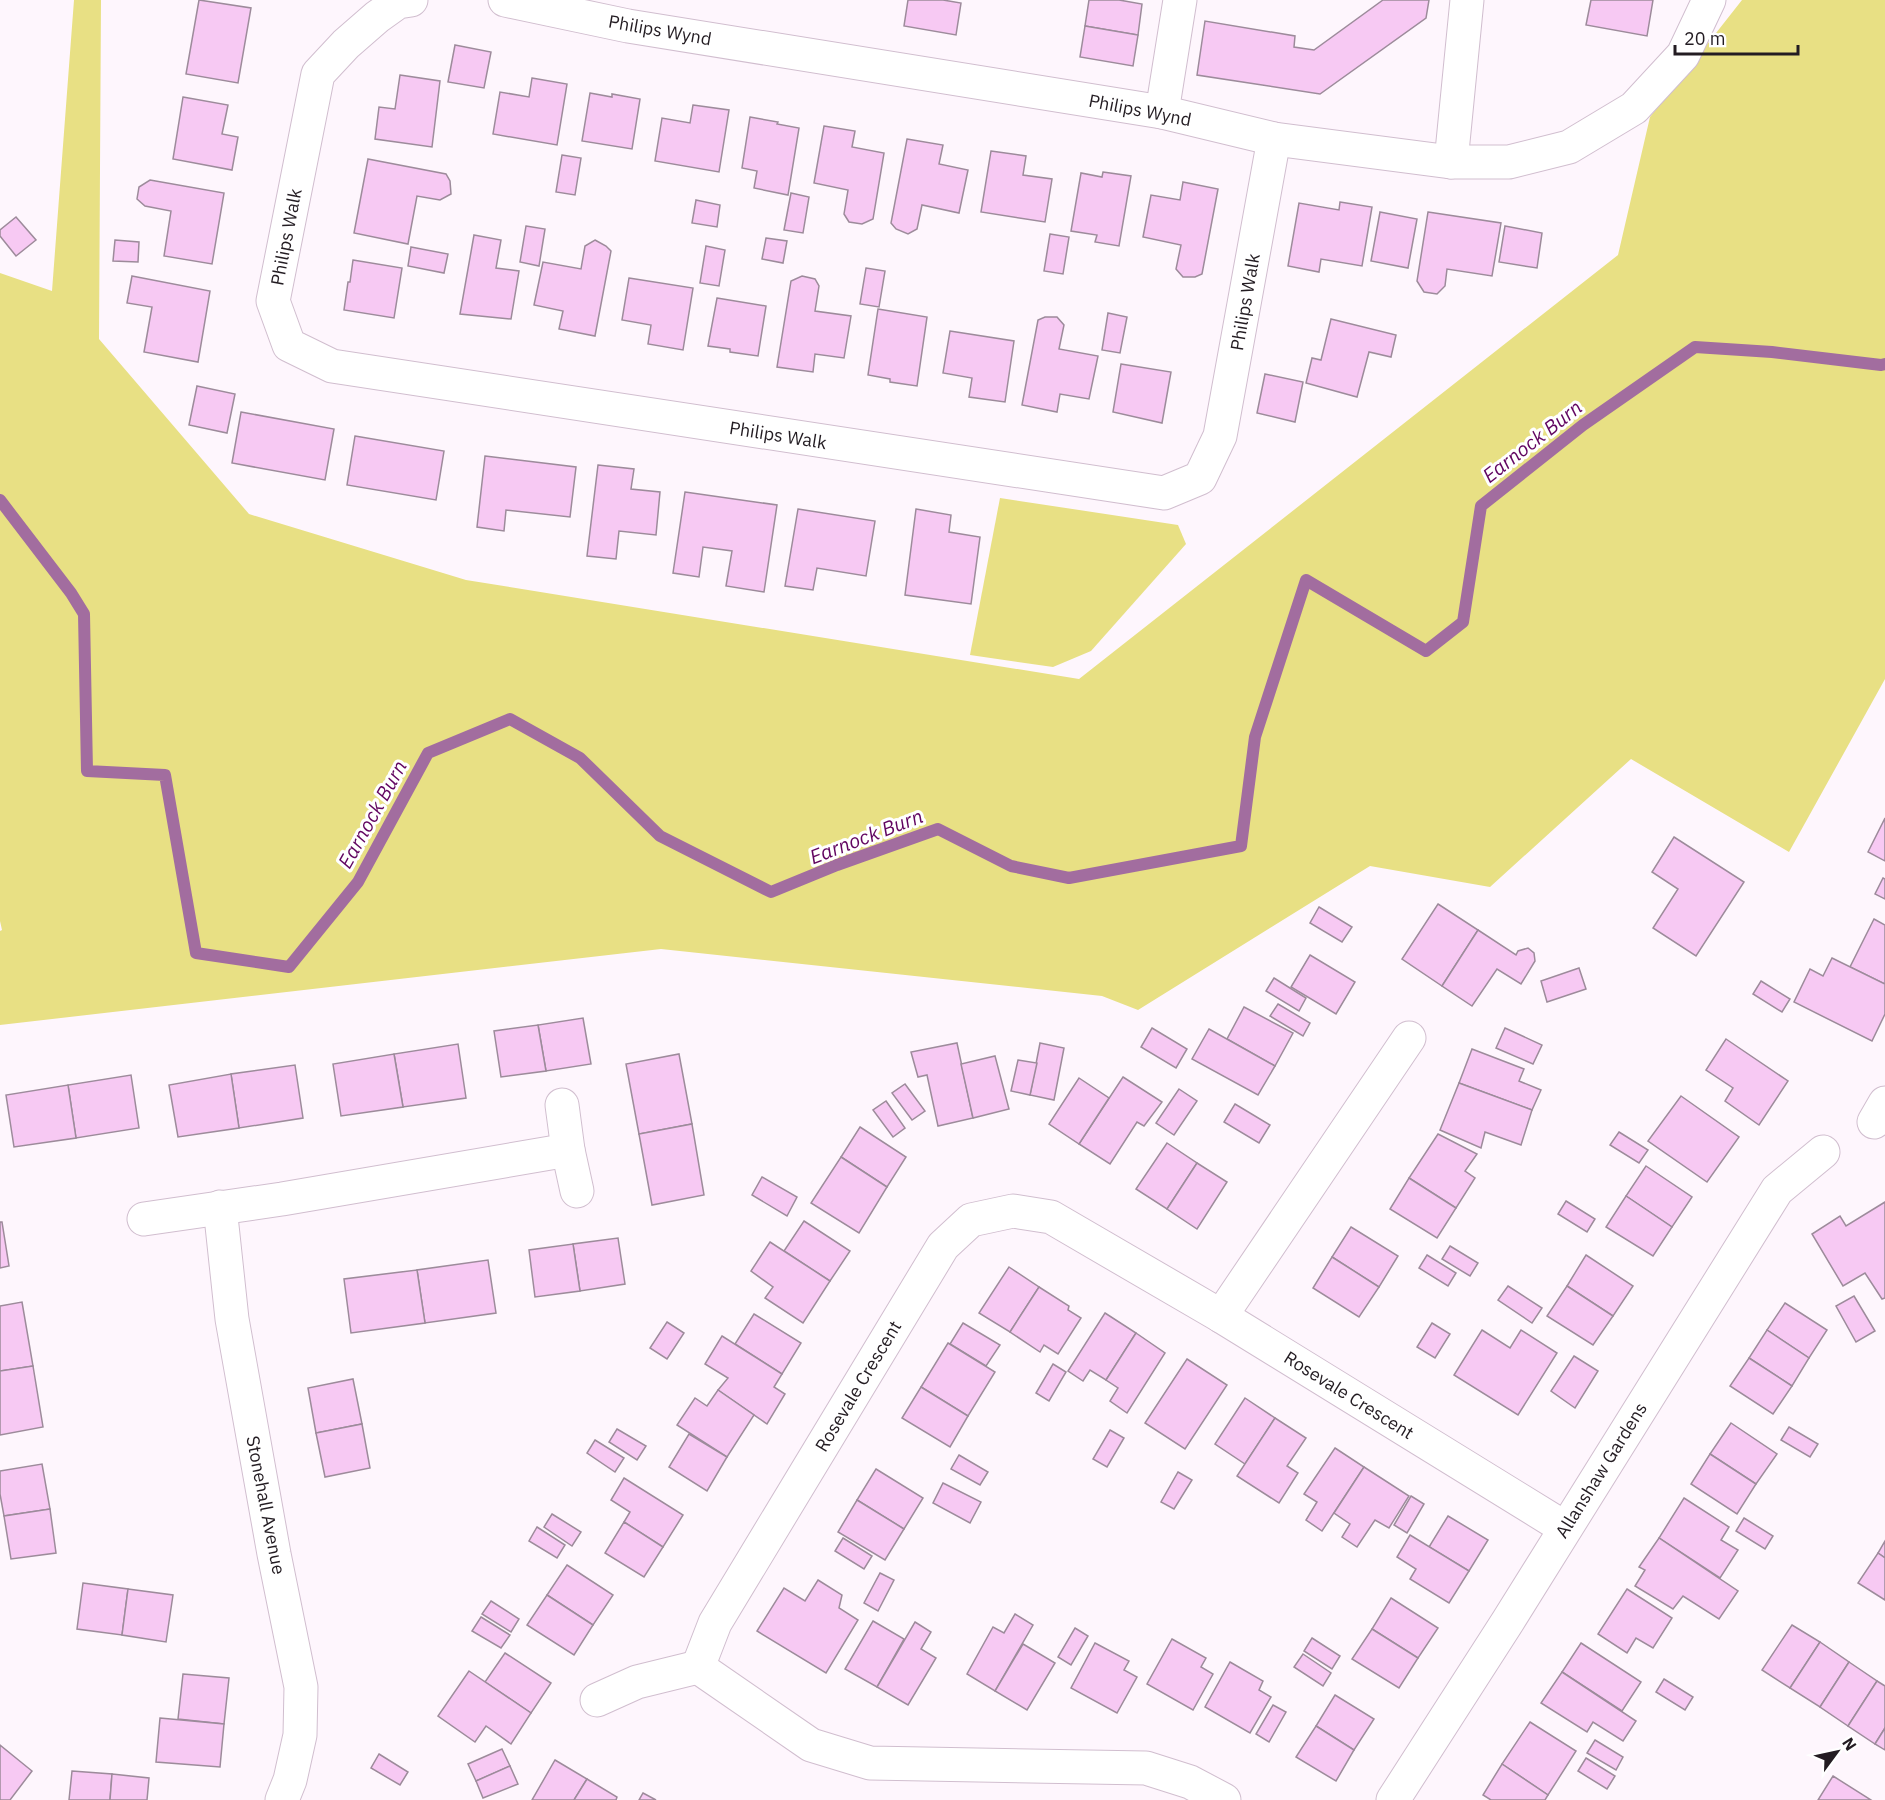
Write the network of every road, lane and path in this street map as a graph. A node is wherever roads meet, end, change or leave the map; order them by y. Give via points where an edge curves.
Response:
1 (505, 0) edge
2 (1180, 0) edge
3 (1467, 0) edge
4 (1708, 0) edge
5 (402, 1) edge
6 (630, 13) edge
7 (1162, 112) junction
8 (1274, 139) junction
9 (1451, 162) junction
10 (1410, 1038) dead end
11 (562, 1106) dead end
12 (568, 1150) junction
13 (1823, 1152) dead end
14 (577, 1191) dead end
15 (220, 1207) junction
16 (144, 1220) dead end
17 (1221, 1316) junction
18 (1565, 1528) junction
19 (698, 1667) junction
20 (597, 1700) dead end
21 (282, 1800) edge
22 (1224, 1800) edge
23 (1393, 1800) edge

1 - 6 street, Philips Wynd
2 - 7 street
3 - 9 street
4 - 9 street, Philips Wynd via 1683,55 1634,108 1569,147 1509,162
5 - 8 street, Philips Walk via 377,17 318,74 273,301 289,345 332,366 1164,494 1200,478 1220,436
6 - 7 street, Philips Wynd
7 - 8 street, Philips Wynd
8 - 9 street, Philips Wynd
10 - 17 street
11 - 12 street
12 - 14 street
12 - 15 street
13 - 18 street, Allanshaw Gardens via 1776,1190
15 - 16 street
15 - 21 street, Stonehall Avenue via 231,1319 301,1687 300,1735
17 - 18 street, Rosevale Crescent
17 - 19 street, Rosevale Crescent via 1051,1217 1012,1211 971,1220 943,1246 715,1623
18 - 23 street, Allanshaw Gardens
19 - 20 street via 637,1682
19 - 22 street via 811,1745 870,1763 1146,1768 1190,1782

